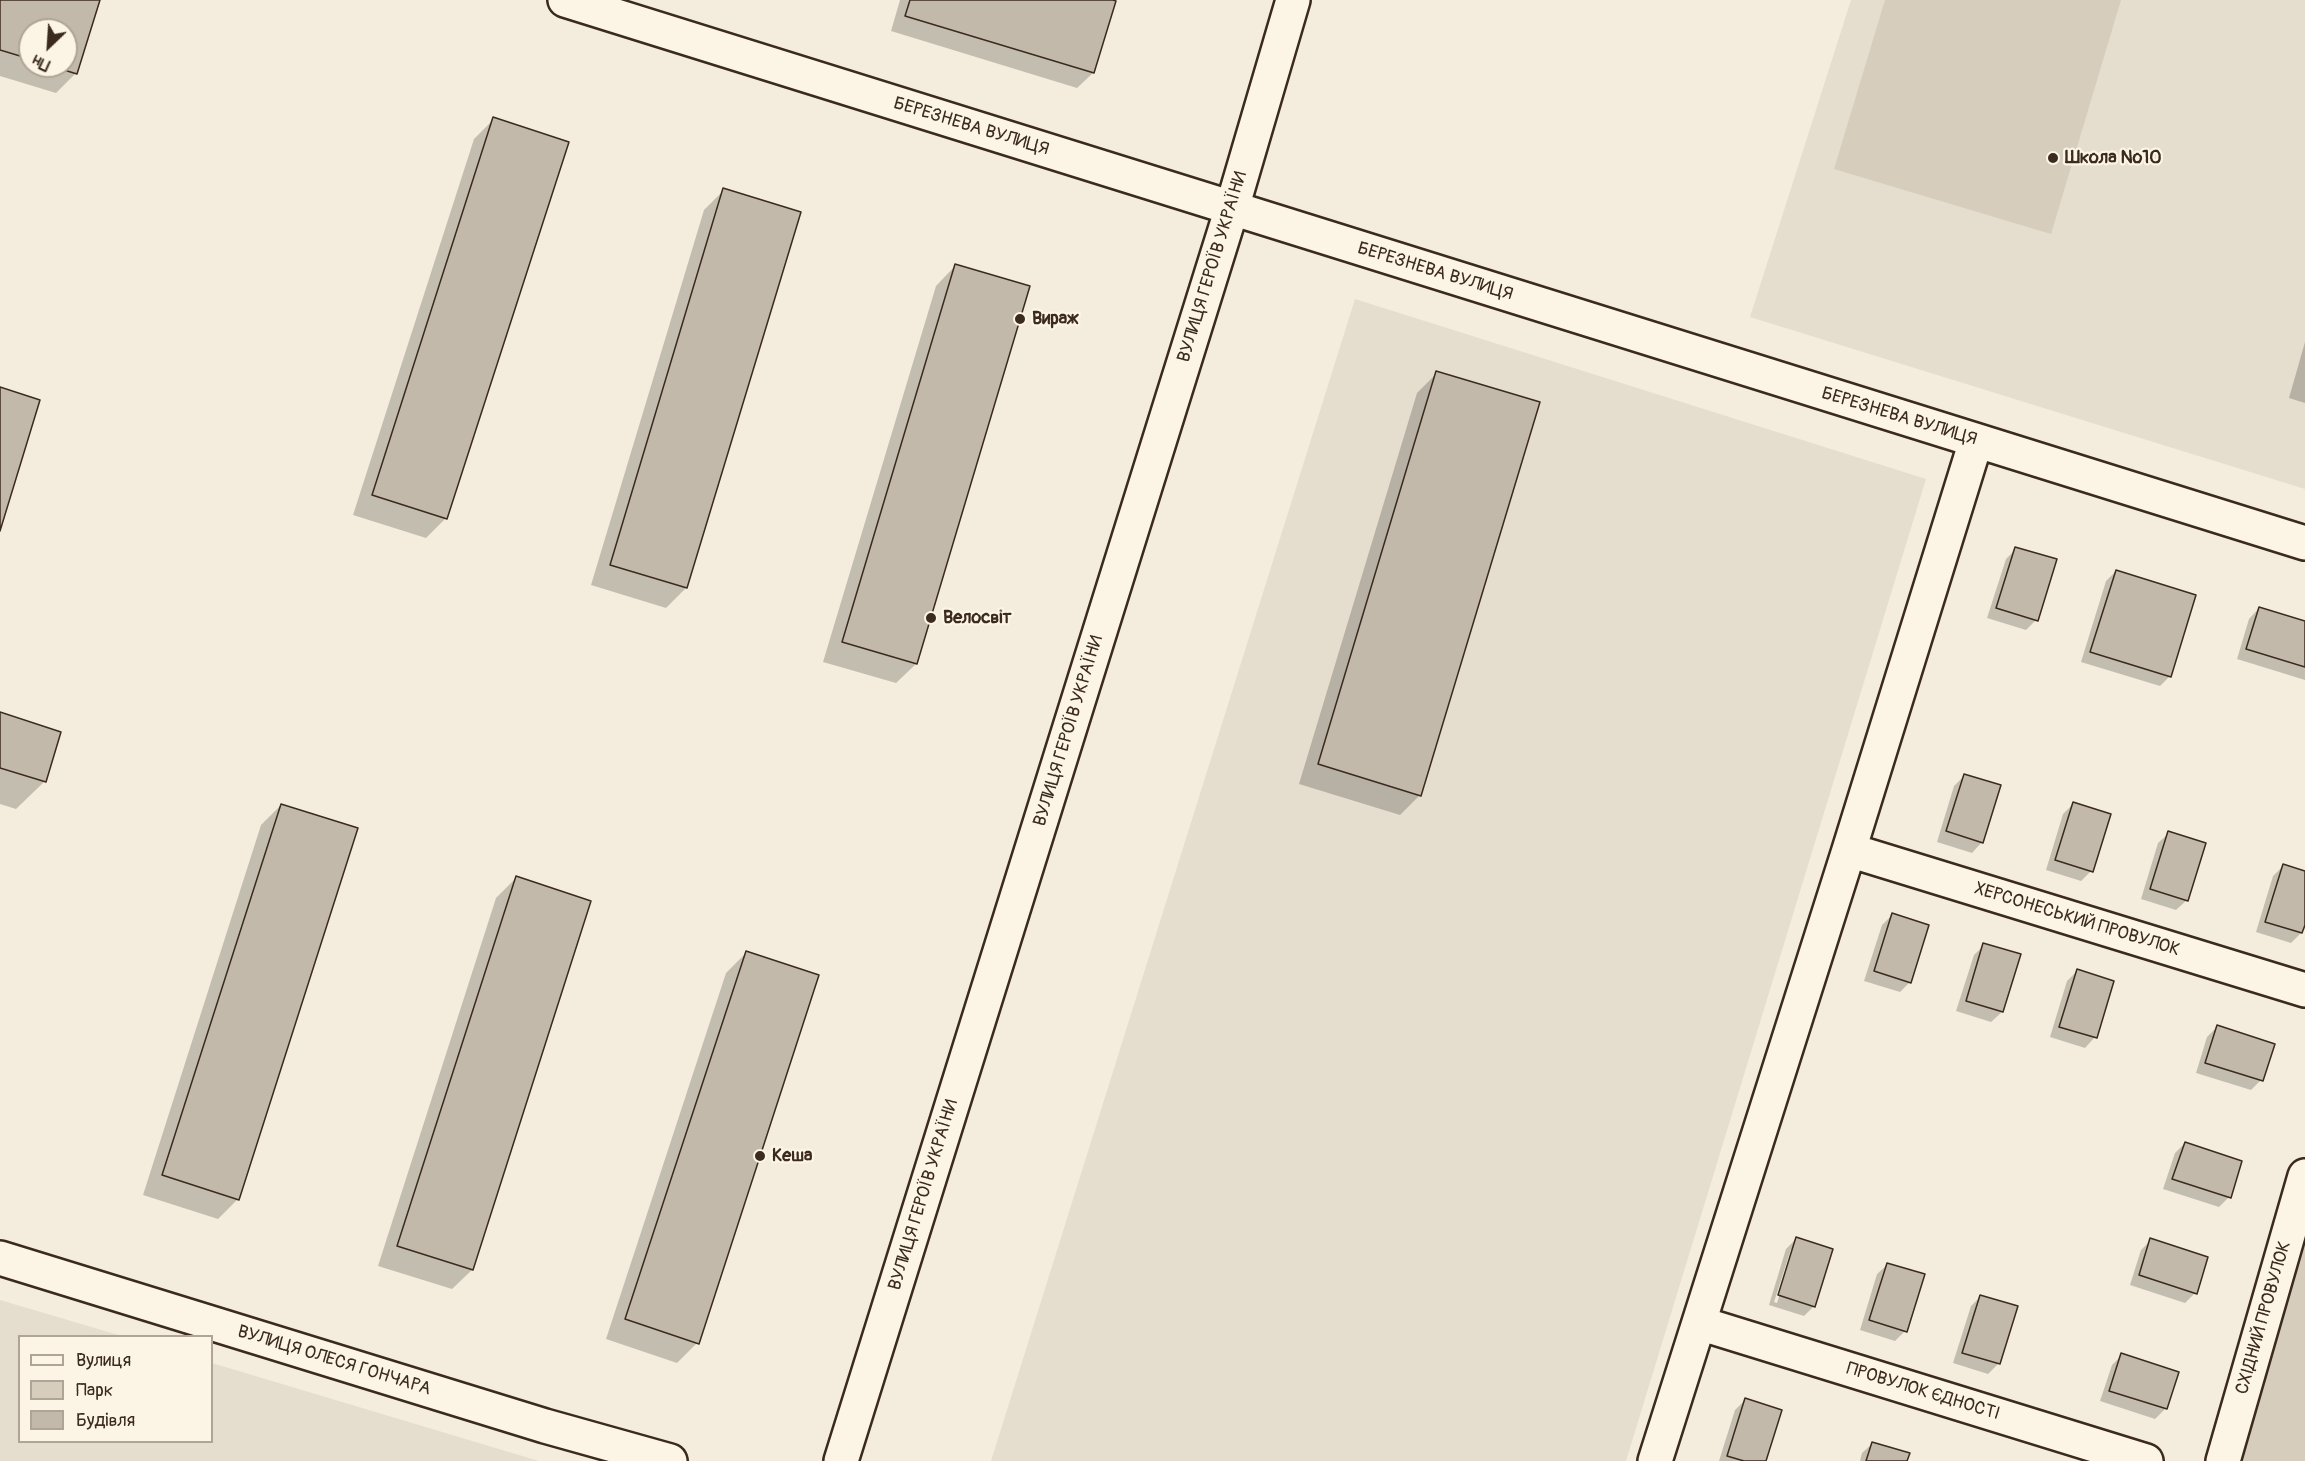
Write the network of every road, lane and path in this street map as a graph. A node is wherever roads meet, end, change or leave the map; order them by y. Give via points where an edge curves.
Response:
1 (565, 0) edge
2 (1293, 0) edge
3 (1232, 208) junction
4 (1976, 441) junction
5 (2305, 543) edge
6 (1849, 850) junction
7 (2305, 990) edge
8 (2305, 1176) edge
9 (0, 1258) edge
10 (1699, 1323) junction
11 (670, 1461) edge
12 (841, 1461) edge
13 (1655, 1461) edge
14 (2146, 1461) edge
15 (2223, 1461) edge

1 - 3 street, БЕРЕЗНЕВА ВУЛИЦЯ
2 - 3 street, ВУЛИЦЯ ГЕРОЇВ УКРАЇНИ
3 - 4 street, БЕРЕЗНЕВА ВУЛИЦЯ
3 - 12 street, ВУЛИЦЯ ГЕРОЇВ УКРАЇНИ
4 - 5 street, БЕРЕЗНЕВА ВУЛИЦЯ
4 - 6 street
6 - 7 street, ХЕРСОНЕСЬКИЙ ПРОВУЛОК
6 - 10 street
8 - 15 street, СХІДНИЙ ПРОВУЛОК
9 - 11 street, ВУЛИЦЯ ОЛЕСЯ ГОНЧАРА
10 - 13 street
10 - 14 street, ПРОВУЛОК ЄДНОСТІ

